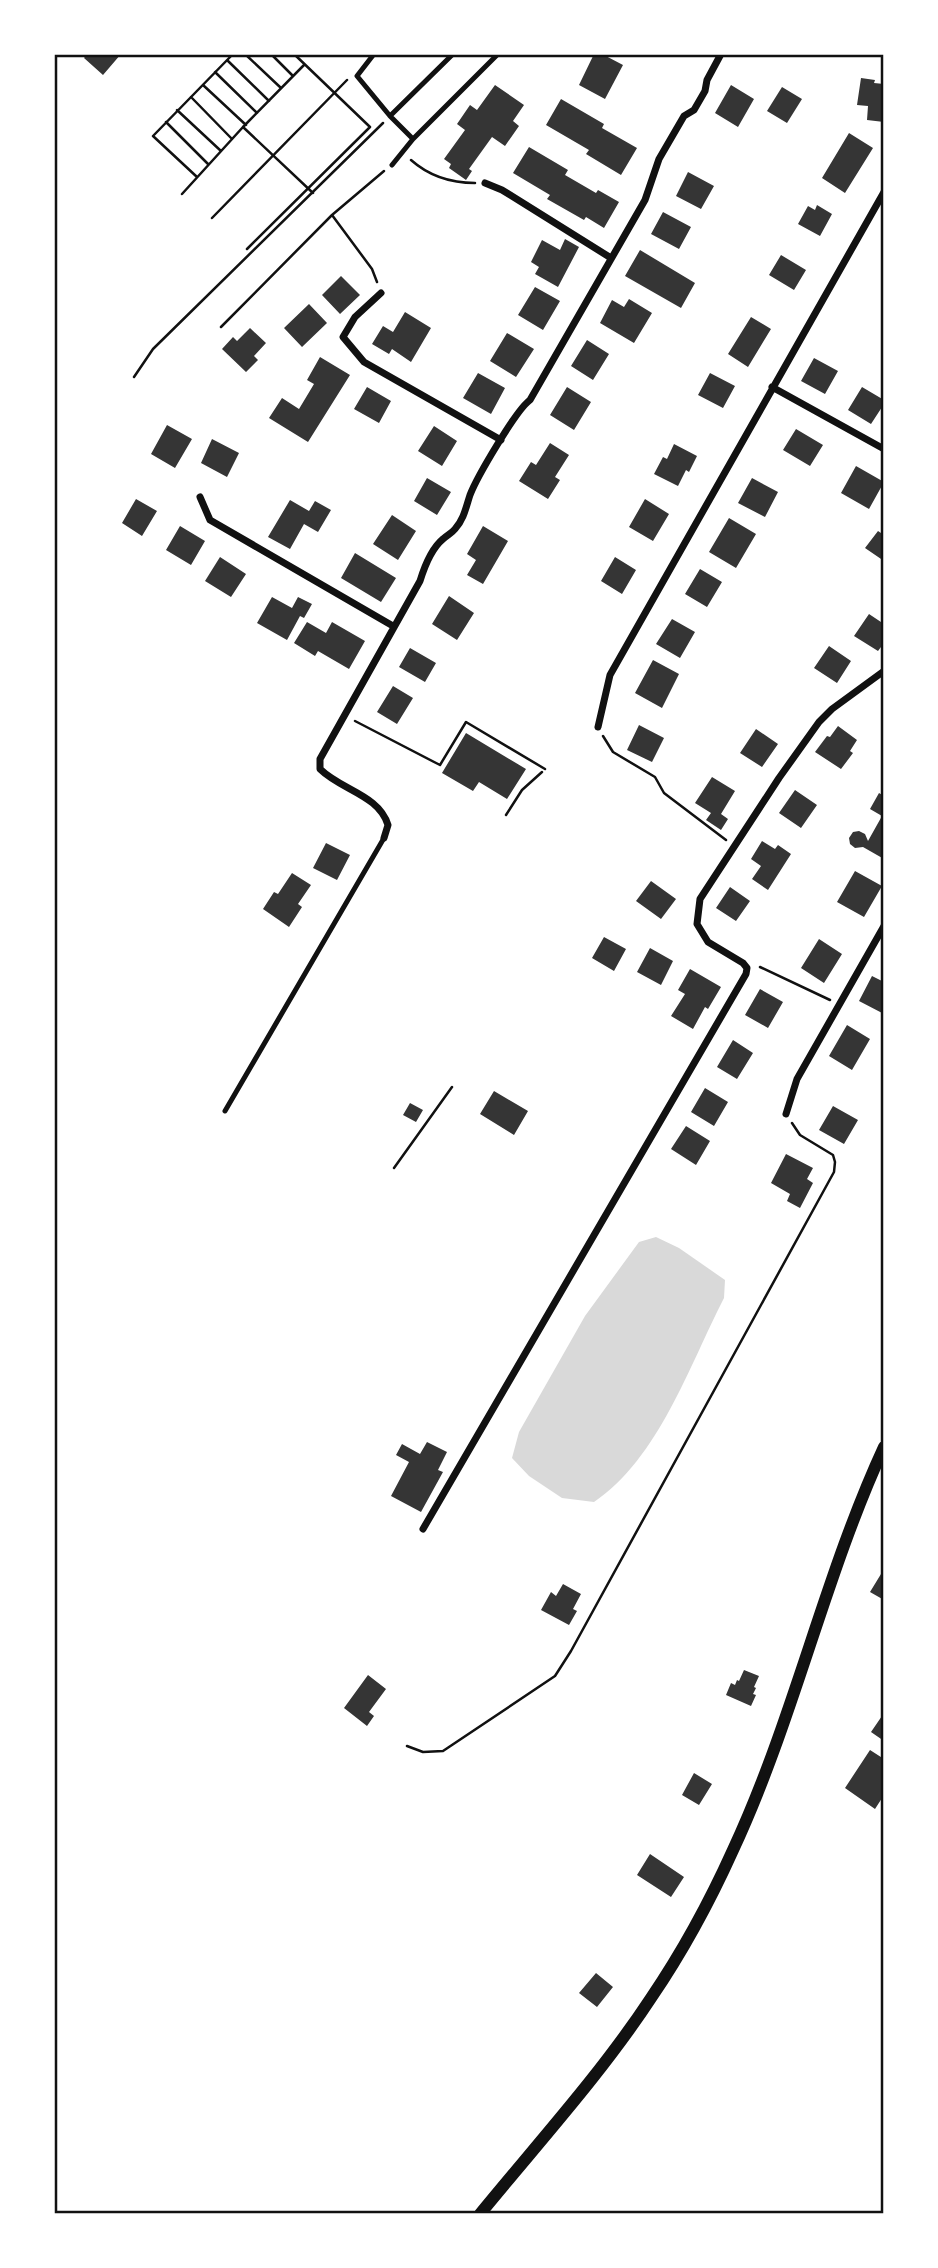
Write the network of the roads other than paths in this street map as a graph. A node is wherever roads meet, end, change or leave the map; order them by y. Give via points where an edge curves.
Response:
1 (374, 54) edge
2 (453, 54) edge
3 (498, 54) edge
4 (721, 54) edge
5 (390, 116) junction
6 (413, 139) junction
7 (392, 165) road end
8 (485, 183) road end
9 (884, 192) edge
10 (611, 258) junction
11 (381, 293) road end
12 (772, 387) junction
13 (501, 440) junction
14 (884, 449) edge
15 (200, 498) dead end
16 (393, 626) junction
17 (884, 671) edge
18 (597, 727) road end
19 (384, 838) joint
20 (884, 926) edge
21 (225, 1111) dead end
22 (786, 1114) road end
23 (884, 1447) edge
24 (423, 1529) dead end
25 (480, 2214) edge

1 - 5 lane via 357,76
2 - 5 lane
3 - 6 lane
4 - 10 street via 694,110 684,116 659,159 645,200
5 - 6 lane
6 - 7 lane
8 - 10 street
9 - 12 street
10 - 13 street via 530,400 522,405
11 - 13 street via 355,317 343,337 364,362
12 - 14 street
12 - 18 street via 610,675
13 - 16 street via 455,531 441,540
15 - 16 street via 210,520
16 - 19 street via 320,759 320,769 329,778 380,808 388,825
17 - 24 street via 824,716 700,899 697,924 708,942 747,968 743,979
19 - 21 lane
20 - 22 street via 797,1079
23 - 25 street via 835,1566 759,1789 709,1900 626,2033

